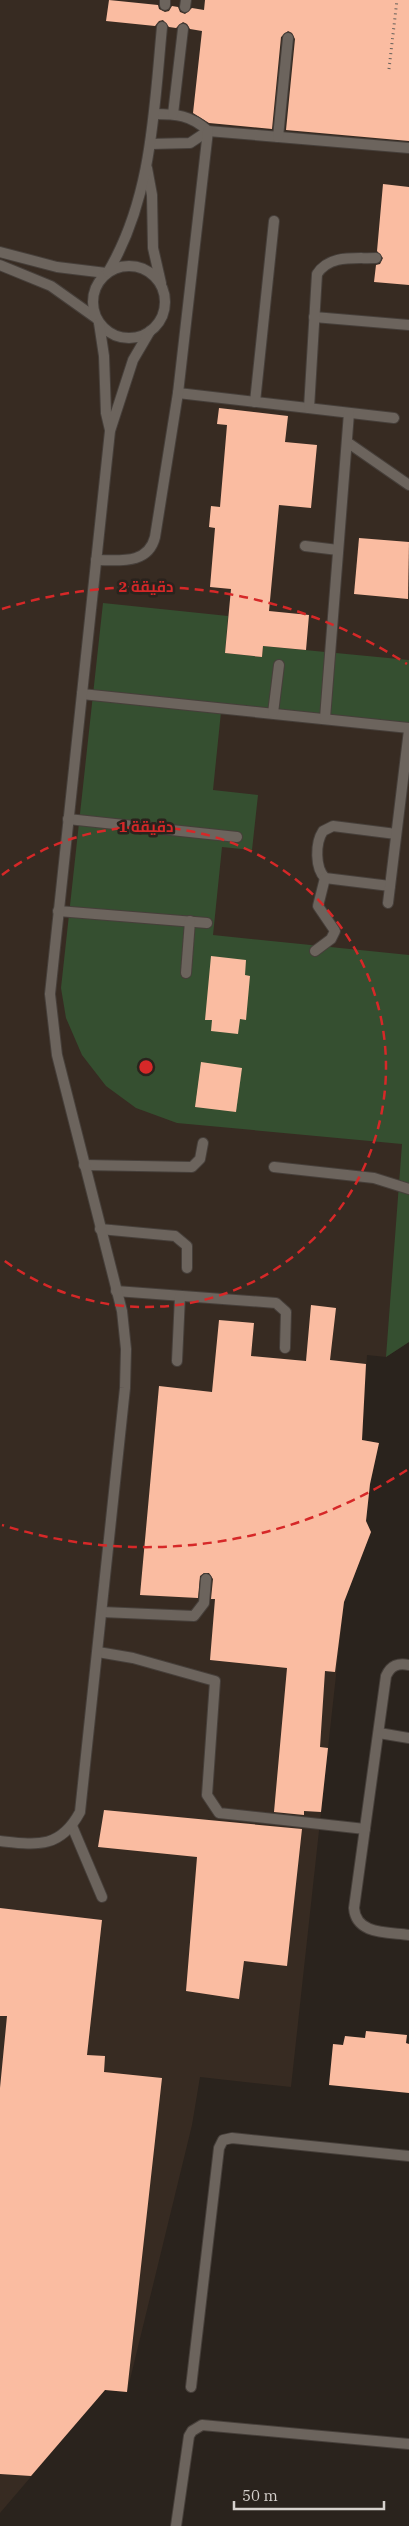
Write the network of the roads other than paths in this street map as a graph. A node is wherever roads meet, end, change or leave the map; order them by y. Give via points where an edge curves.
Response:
1 (162, 27) dead end
2 (183, 28) dead end
3 (288, 38) dead end
4 (154, 114) junction
5 (173, 114) junction
6 (208, 131) junction
7 (278, 137) junction
8 (150, 144) junction
9 (409, 148) edge
10 (147, 168) junction
11 (274, 221) dead end
12 (0, 252) edge
13 (376, 258) dead end
14 (0, 265) edge
15 (107, 273) junction
16 (161, 286) junction
17 (314, 317) junction
18 (97, 320) junction
19 (409, 325) edge
20 (150, 332) junction
21 (178, 393) junction
22 (255, 402) junction
23 (308, 408) junction
24 (349, 412) junction
25 (394, 418) dead end
26 (110, 431) junction
27 (347, 442) junction
28 (409, 486) edge
29 (305, 546) dead end
30 (338, 550) junction
31 (96, 560) junction
32 (278, 665) dead end
33 (82, 694) junction
34 (273, 713) junction
35 (324, 718) junction
36 (409, 729) edge
37 (405, 794) edge
38 (68, 819) junction
39 (396, 834) junction
40 (237, 836) dead end
41 (326, 878) junction
42 (390, 886) junction
43 (388, 903) dead end
44 (58, 911) junction
45 (190, 921) junction
46 (207, 923) dead end
47 (315, 951) dead end
48 (186, 973) dead end
49 (203, 1143) dead end
50 (84, 1165) junction
51 (274, 1167) dead end
52 (409, 1189) edge
53 (100, 1229) junction
54 (188, 1268) dead end
55 (116, 1291) junction
56 (180, 1296) junction
57 (285, 1348) dead end
58 (177, 1361) dead end
59 (206, 1579) dead end
60 (102, 1612) junction
61 (98, 1652) junction
62 (409, 1665) edge
63 (378, 1733) junction
64 (409, 1738) edge
65 (72, 1826) junction
66 (365, 1829) junction
67 (0, 1841) edge
68 (102, 1897) dead end
69 (409, 1936) edge
70 (409, 2156) edge
71 (191, 2387) dead end
72 (409, 2444) edge
73 (176, 2526) edge

1 - 4 lane
2 - 5 lane
3 - 7 lane
4 - 5 lane
4 - 8 lane
5 - 6 lane via 193,119
6 - 7 lane
6 - 8 lane via 190,144
6 - 21 lane
7 - 9 lane
8 - 10 lane
10 - 15 lane via 124,243
10 - 16 lane via 152,195 153,248
11 - 22 lane
12 - 15 lane via 57,267
13 - 17 lane via 338,259 322,267 315,284
14 - 18 lane via 50,286
15 - 16 lane via 124,266 142,268 150,272
15 - 18 lane via 94,289 93,308
16 - 20 lane via 163,315
17 - 19 lane
17 - 23 lane
18 - 20 lane via 113,335 123,338
18 - 26 lane via 104,356 106,414
20 - 26 lane via 132,360
21 - 22 lane
21 - 31 lane via 153,546 138,558
22 - 23 lane
23 - 24 lane
24 - 25 lane
24 - 27 lane
26 - 31 lane
27 - 28 lane
27 - 30 lane
29 - 30 lane
30 - 35 lane
31 - 33 lane
32 - 34 lane
33 - 34 lane
33 - 38 lane
34 - 35 lane
35 - 36 lane
36 - 37 lane
37 - 39 lane
38 - 40 lane
38 - 44 lane
39 - 41 lane via 328,827 320,835 318,864
39 - 42 lane
41 - 42 lane
41 - 47 lane via 318,906 335,931 331,939
42 - 43 lane
44 - 45 lane
44 - 50 lane via 50,1014
45 - 46 lane
45 - 48 lane
49 - 50 lane via 200,1159 192,1167
50 - 53 lane
51 - 52 lane via 374,1178
53 - 54 lane via 175,1236 187,1246
53 - 55 lane
55 - 56 lane
55 - 60 lane via 125,1330 126,1369
56 - 57 lane via 276,1303 286,1312
56 - 58 lane
59 - 60 lane via 204,1603 194,1616
60 - 61 lane
61 - 65 lane via 83,1796 80,1812
61 - 66 lane via 133,1658 215,1681 207,1795 219,1813
62 - 63 lane via 393,1666 386,1676
63 - 64 lane
63 - 66 lane
65 - 67 lane via 46,1843
65 - 68 lane
66 - 69 lane via 355,1916 366,1928
70 - 71 lane via 232,2138 223,2140 219,2148
72 - 73 lane via 202,2425 189,2436

